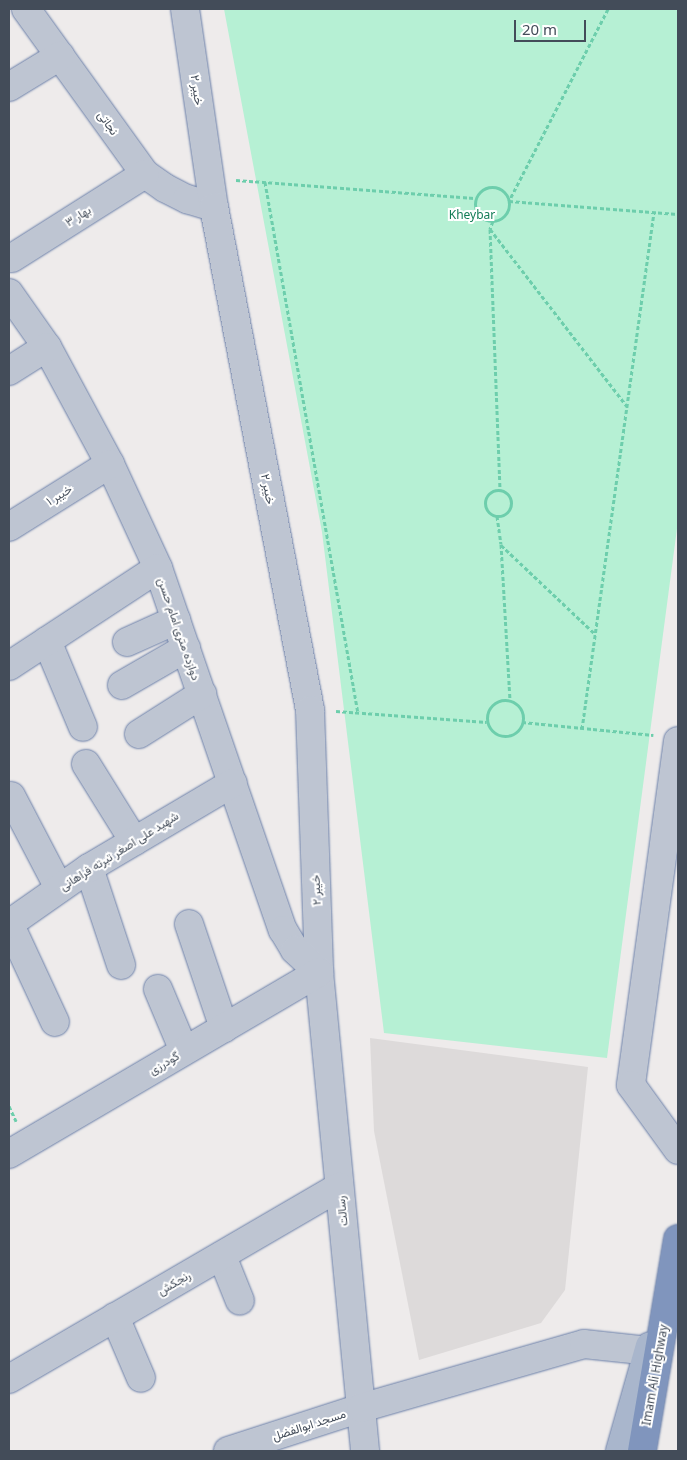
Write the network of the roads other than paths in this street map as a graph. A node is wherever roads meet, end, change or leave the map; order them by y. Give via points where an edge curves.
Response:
1 (185, 9) edge
2 (35, 12) edge
3 (60, 56) junction
4 (9, 87) edge
5 (145, 174) junction
6 (214, 207) junction
7 (12, 258) dead end
8 (10, 295) edge
9 (47, 348) junction
10 (9, 371) edge
11 (110, 464) junction
12 (9, 527) edge
13 (158, 568) junction
14 (176, 620) junction
15 (47, 641) junction
16 (127, 642) dead end
17 (186, 648) junction
18 (9, 666) edge
19 (122, 685) dead end
20 (202, 694) junction
21 (84, 727) dead end
22 (139, 734) dead end
23 (669, 738) edge
24 (86, 764) dead end
25 (10, 781) edge
26 (233, 783) junction
27 (134, 841) junction
28 (89, 868) junction
29 (60, 888) junction
30 (9, 923) edge
31 (189, 924) dead end
32 (121, 965) dead end
33 (319, 972) junction
34 (158, 989) dead end
35 (55, 1022) dead end
36 (224, 1028) junction
37 (184, 1051) junction
38 (678, 1150) edge
39 (9, 1154) edge
40 (340, 1187) junction
41 (678, 1239) edge
42 (222, 1256) junction
43 (674, 1268) junction
44 (240, 1301) dead end
45 (115, 1317) junction
46 (649, 1352) junction
47 (141, 1378) dead end
48 (9, 1379) edge
49 (361, 1408) junction
50 (228, 1451) edge
51 (365, 1451) edge
52 (620, 1451) edge
53 (642, 1451) edge

1 - 6 street, خیبر ۲
2 - 3 street, نجاتی
3 - 4 street
3 - 5 street, نجاتی
5 - 6 street, نجاتی via 187,199
5 - 7 street, بهار ۳
6 - 33 street, خیبر ۲ via 310,710
8 - 9 street, دوازده متری امام حسن
9 - 10 street
9 - 11 street, دوازده متری امام حسن
11 - 12 street, خیبر ۱
11 - 13 street, دوازده متری امام حسن
13 - 14 street, دوازده متری امام حسن
13 - 15 street
14 - 16 street
14 - 17 street, دوازده متری امام حسن
15 - 18 street
15 - 21 street
17 - 19 street
17 - 20 street, دوازده متری امام حسن
20 - 22 street
20 - 26 street, دوازده متری امام حسن
23 - 38 street via 631,1085
24 - 27 street
25 - 29 street
26 - 27 street, شهید علی اصغر تبرته فراهانی
26 - 33 street, دوازده متری امام حسن via 283,930 295,950
27 - 28 street, شهید علی اصغر تبرته فراهانی
28 - 29 street, شهید علی اصغر تبرته فراهانی
28 - 32 street
29 - 30 street, شهید علی اصغر تبرته فراهانی
30 - 35 street
31 - 36 street
33 - 36 street, گودرزی
33 - 40 street, رسالت
34 - 37 street
36 - 37 street, گودرزی
37 - 39 street, گودرزی
40 - 42 street, رنجکش
40 - 49 street, رسالت
41 - 43 highway, Imam Ali Highway
42 - 44 street
42 - 45 street, رنجکش
43 - 46 main road
43 - 53 highway, Imam Ali Highway
45 - 47 street
45 - 48 street, رنجکش
46 - 49 street, مسجد ابوالفضل via 584,1344
46 - 52 main road
49 - 50 street, مسجد ابوالفضل
49 - 51 street, رسالت

